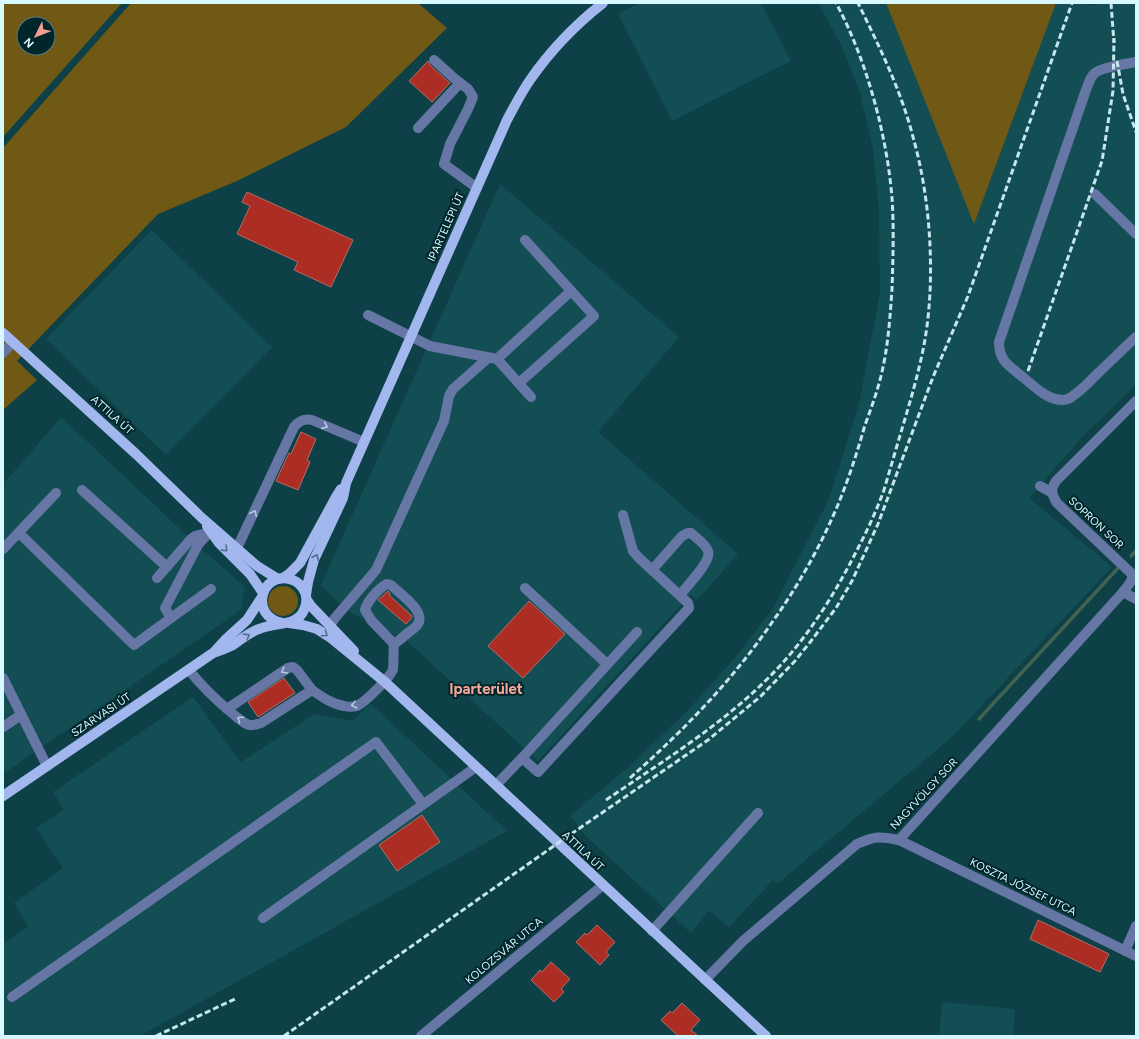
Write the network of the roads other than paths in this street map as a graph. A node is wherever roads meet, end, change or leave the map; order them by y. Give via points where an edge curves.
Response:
1 (596, 5) edge
2 (434, 60) dead end
3 (1136, 62) edge
4 (460, 83) junction
5 (418, 128) dead end
6 (477, 188) junction
7 (1095, 194) dead end
8 (1136, 234) edge
9 (525, 240) dead end
10 (571, 291) junction
11 (368, 315) dead end
12 (3, 333) edge
13 (411, 336) junction
14 (1136, 337) edge
15 (13, 342) junction
16 (3, 354) edge
17 (492, 358) junction
18 (519, 383) junction
19 (531, 397) dead end
20 (1136, 401) edge
21 (364, 442) junction
22 (346, 483) junction
23 (1040, 486) dead end
24 (82, 490) dead end
25 (1051, 492) junction
26 (56, 493) dead end
27 (623, 515) dead end
28 (212, 530) junction
29 (19, 533) junction
30 (237, 548) junction
31 (3, 549) edge
32 (167, 567) junction
33 (652, 570) junction
34 (157, 578) dead end
35 (280, 579) junction
36 (525, 588) dead end
37 (211, 589) dead end
38 (1123, 592) junction
39 (262, 595) junction
40 (680, 595) junction
41 (306, 597) junction
42 (1136, 599) edge
43 (171, 618) junction
44 (285, 623) junction
45 (330, 625) junction
46 (637, 632) dead end
47 (394, 644) junction
48 (213, 653) junction
49 (607, 664) junction
50 (189, 670) junction
51 (3, 678) edge
52 (384, 682) junction
53 (312, 690) junction
54 (227, 709) junction
55 (21, 715) junction
56 (3, 727) edge
57 (522, 758) junction
58 (47, 766) junction
59 (476, 767) junction
60 (496, 785) junction
61 (3, 796) edge
62 (423, 804) junction
63 (758, 813) dead end
64 (899, 840) junction
65 (603, 885) junction
66 (263, 918) dead end
67 (1136, 926) edge
68 (652, 930) junction
69 (1125, 951) junction
70 (1136, 956) edge
71 (705, 980) junction
72 (12, 997) dead end
73 (421, 1036) edge
74 (766, 1036) edge

1 - 6 main road, IPARTELEPI ÚT via 568,33 530,81 507,120
2 - 4 street
3 - 14 street via 1100,71 1092,78 999,347 1004,362 1044,394 1061,400 1079,392
4 - 5 street
4 - 6 street via 473,97 450,144 444,164
6 - 13 main road, IPARTELEPI ÚT
7 - 8 street
9 - 10 street
10 - 17 street
10 - 18 street via 594,316
11 - 13 street
12 - 15 main road, ATTILA ÚT
13 - 17 street via 430,346
13 - 21 main road, IPARTELEPI ÚT
15 - 16 street
15 - 28 main road, ATTILA ÚT via 136,454
17 - 18 street
17 - 45 street via 453,389 444,421 376,570
18 - 19 street
20 - 25 street via 1056,481
21 - 22 main road, IPARTELEPI ÚT
30 -> 21 street via 294,427 299,422 312,420
22 - 35 main road via 300,563
41 -> 22 main road via 314,560 343,498
23 - 25 street
24 - 32 street
25 - 38 street, SOPRON SOR via 1057,503 1132,574 1132,581
26 - 29 street
27 - 33 street via 633,551
28 - 30 main road, ATTILA ÚT
28 - 32 street via 195,536
28 -> 39 main road, ATTILA ÚT via 219,543 250,574
28 - 43 street via 198,545 165,608
29 - 31 street
29 - 43 street via 134,645
30 - 35 main road, ATTILA ÚT via 257,566
32 - 34 street
33 - 40 street
33 - 40 street via 685,534 691,533 707,549 709,556
35 - 39 main road via 269,584
35 - 41 main road via 289,579 299,584
36 - 49 street
37 - 43 street
38 - 42 street
38 - 64 street, NAGYVÖLGY SOR
39 - 44 main road via 267,615 276,622
39 - 48 main road via 248,620
40 - 57 street via 688,603 687,611 538,772
41 - 44 main road via 306,606 300,617
41 - 45 main road, ATTILA ÚT via 311,606
48 -> 44 main road via 257,629
44 -> 52 main road, ATTILA ÚT via 317,629
45 - 52 main road, ATTILA ÚT
46 - 49 street
47 - 47 street via 365,610 368,602 387,584 414,606 419,618 416,627
47 - 52 street via 393,670
48 - 50 main road, SZARVASI ÚT
49 - 57 street
50 - 54 street via 208,693
50 - 58 main road, SZARVASI ÚT
51 - 55 street
52 -> 53 street via 360,703 351,707 329,701
52 - 59 main road, ATTILA ÚT
53 -> 54 street via 256,725 243,722
53 -> 54 street via 297,670 293,667 288,668
55 - 56 street
55 - 58 street
57 - 60 street
58 - 61 main road, SZARVASI ÚT
59 - 60 main road, ATTILA ÚT
59 - 62 street
60 - 65 main road, ATTILA ÚT
62 - 66 street
62 - 72 street via 376,742
63 - 68 street
64 - 69 street, KOSZTA JÓZSEF UTCA
64 - 71 street, NAGYVÖLGY SOR via 872,838 858,844 743,942
65 - 68 main road, ATTILA ÚT
65 - 73 street, KOLOZSVÁR UTCA
67 - 69 street
68 - 71 main road, ATTILA ÚT
69 - 70 street, KOSZTA JÓZSEF UTCA
71 - 74 main road, ATTILA ÚT

